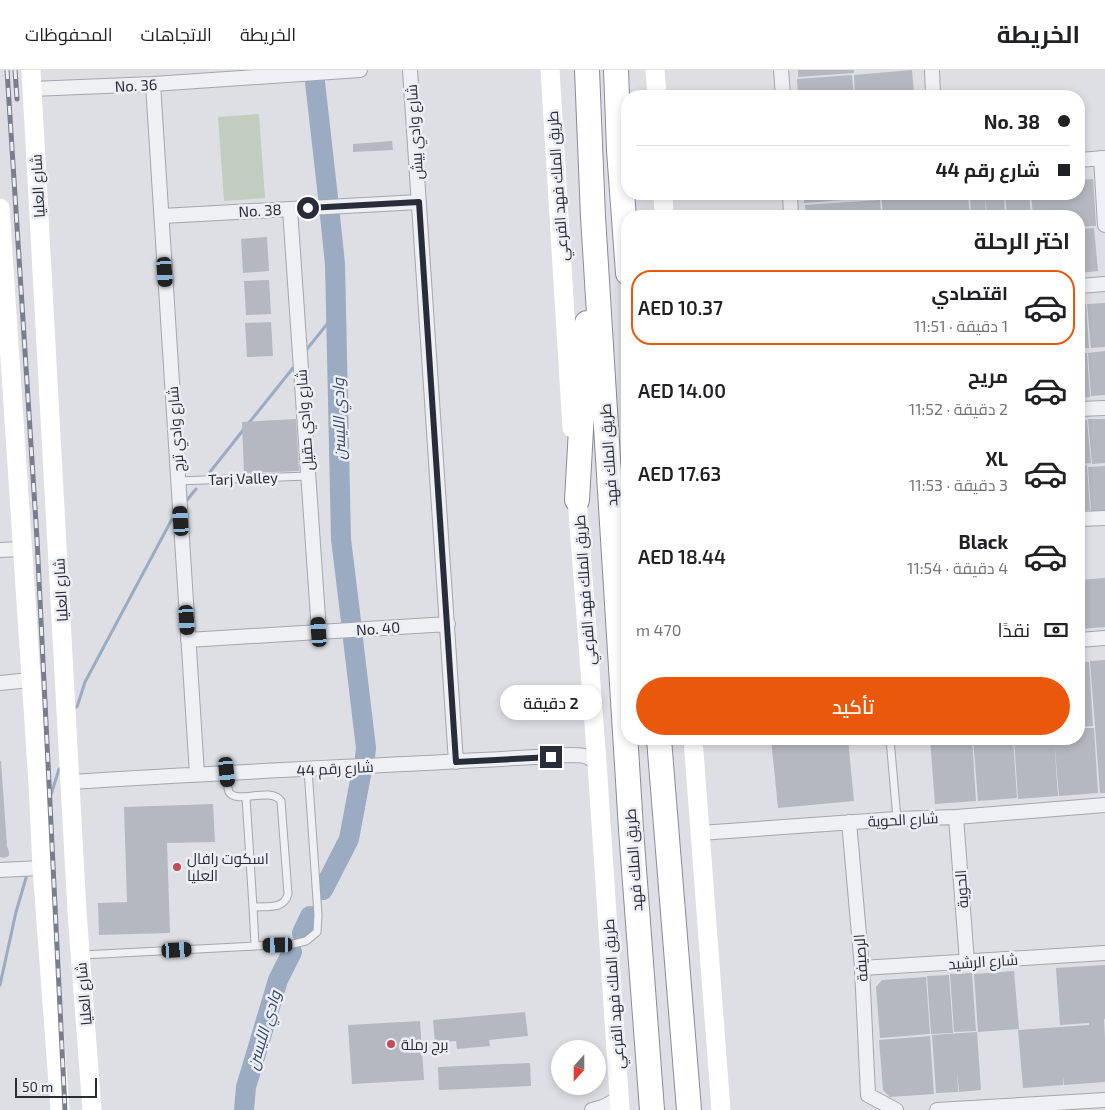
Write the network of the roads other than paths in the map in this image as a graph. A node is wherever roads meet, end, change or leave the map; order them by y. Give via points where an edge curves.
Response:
1 (31, 70) edge
2 (360, 70) edge
3 (410, 70) edge
4 (550, 70) edge
5 (587, 70) edge
6 (616, 70) edge
7 (655, 70) edge
8 (781, 70) edge
9 (932, 70) edge
10 (153, 84) junction
11 (32, 89) junction
12 (657, 90) edge
13 (783, 90) edge
14 (933, 90) edge
15 (620, 150) junction
16 (621, 154) edge
17 (1103, 158) edge
18 (1085, 160) edge
19 (621, 165) edge
20 (419, 202) junction
21 (0, 208) edge
22 (290, 209) junction
23 (162, 216) junction
24 (593, 217) junction
25 (1105, 225) edge
26 (1105, 284) edge
27 (1085, 286) edge
28 (3, 294) edge
29 (1105, 408) edge
30 (1085, 410) edge
31 (308, 476) junction
32 (178, 481) junction
33 (577, 500) junction
34 (1105, 518) edge
35 (1085, 519) edge
36 (22, 549) junction
37 (0, 550) edge
38 (448, 624) junction
39 (319, 632) junction
40 (1105, 638) edge
41 (188, 640) junction
42 (1085, 640) edge
43 (621, 663) edge
44 (30, 680) junction
45 (0, 682) edge
46 (626, 745) edge
47 (660, 745) edge
48 (693, 745) edge
49 (891, 745) edge
50 (456, 762) junction
51 (597, 763) junction
52 (308, 769) junction
53 (227, 772) junction
54 (197, 774) junction
55 (70, 782) junction
56 (246, 797) junction
57 (1105, 805) edge
58 (956, 817) junction
59 (897, 819) junction
60 (849, 822) junction
61 (700, 833) junction
62 (42, 868) junction
63 (0, 870) edge
64 (253, 907) junction
65 (255, 945) junction
66 (1105, 953) edge
67 (80, 955) junction
68 (966, 962) junction
69 (862, 968) junction
70 (620, 1104) edge
71 (1100, 1104) edge
72 (60, 1110) edge
73 (92, 1110) edge
74 (592, 1110) edge
75 (652, 1110) edge
76 (690, 1110) edge
77 (721, 1110) edge
78 (896, 1110) edge
79 (937, 1110) edge

1 - 11 main road, شارع العليا
2 - 10 street, No. 36
3 - 20 street, شارع وادي بيش
4 - 33 main road, طريق الملك فهد الفرعي
5 - 24 highway, طريق الملك فهد
6 - 15 highway
7 - 12 main road
8 - 13 street
9 - 14 street
10 - 11 street, No. 36
10 - 23 street, شارع وادي ترج
11 - 55 main road, شارع العليا
15 - 16 highway
15 - 19 highway
17 - 18 street
17 - 25 street
20 - 22 street, No. 38
20 - 38 street, شارع وادي بيش
21 - 28 main road, شارع العليا
22 - 23 street, No. 38
22 - 31 street, شارع وادي حقيل
23 - 32 street, شارع وادي ترج
24 - 33 highway
24 - 43 highway, طريق الملك فهد
26 - 27 street
28 - 36 main road, شارع العليا
29 - 30 street
31 - 32 lane, Tarj Valley
31 - 39 street, شارع وادي حقيل
32 - 41 street, شارع وادي ترج
33 - 51 main road, طريق الملك فهد الفرعي
34 - 35 street
36 - 37 street
36 - 44 main road, شارع العليا
38 - 39 street, No. 40
38 - 50 street, شارع وادي بيش
39 - 41 street, No. 40
40 - 42 street
41 - 54 street, شارع وادي ترج
44 - 45 street
44 - 62 main road, شارع العليا
46 - 75 highway, طريق الملك فهد
47 - 76 highway
48 - 61 main road
49 - 59 lane
50 - 51 street, شارع رقم 44 via 582,755
50 - 52 street, شارع رقم 44
51 - 70 main road, طريق الملك فهد الفرعي
52 - 53 street, شارع رقم 44
52 - 65 lane via 317,932 306,941 293,944
53 - 54 street, شارع رقم 44
53 - 56 lane via 232,795
54 - 55 street, شارع رقم 44
55 - 67 main road, شارع العليا
56 - 64 lane
56 - 64 lane via 272,795 281,801 288,894 281,906
57 - 58 street, شارع الحوية
58 - 59 street, شارع الحوية
58 - 68 street, الحوية
59 - 60 street, شارع الحوية
60 - 61 street, شارع الحوية
60 - 69 street, الرصيفة
61 - 77 main road
62 - 63 street
62 - 72 main road, شارع العليا
64 - 65 lane
65 - 67 lane
66 - 68 street, شارع الرشيد
67 - 73 main road, شارع العليا
68 - 69 street, شارع الرشيد
69 - 78 street, الرصيفة via 868,1095
70 - 74 street
71 - 79 street

